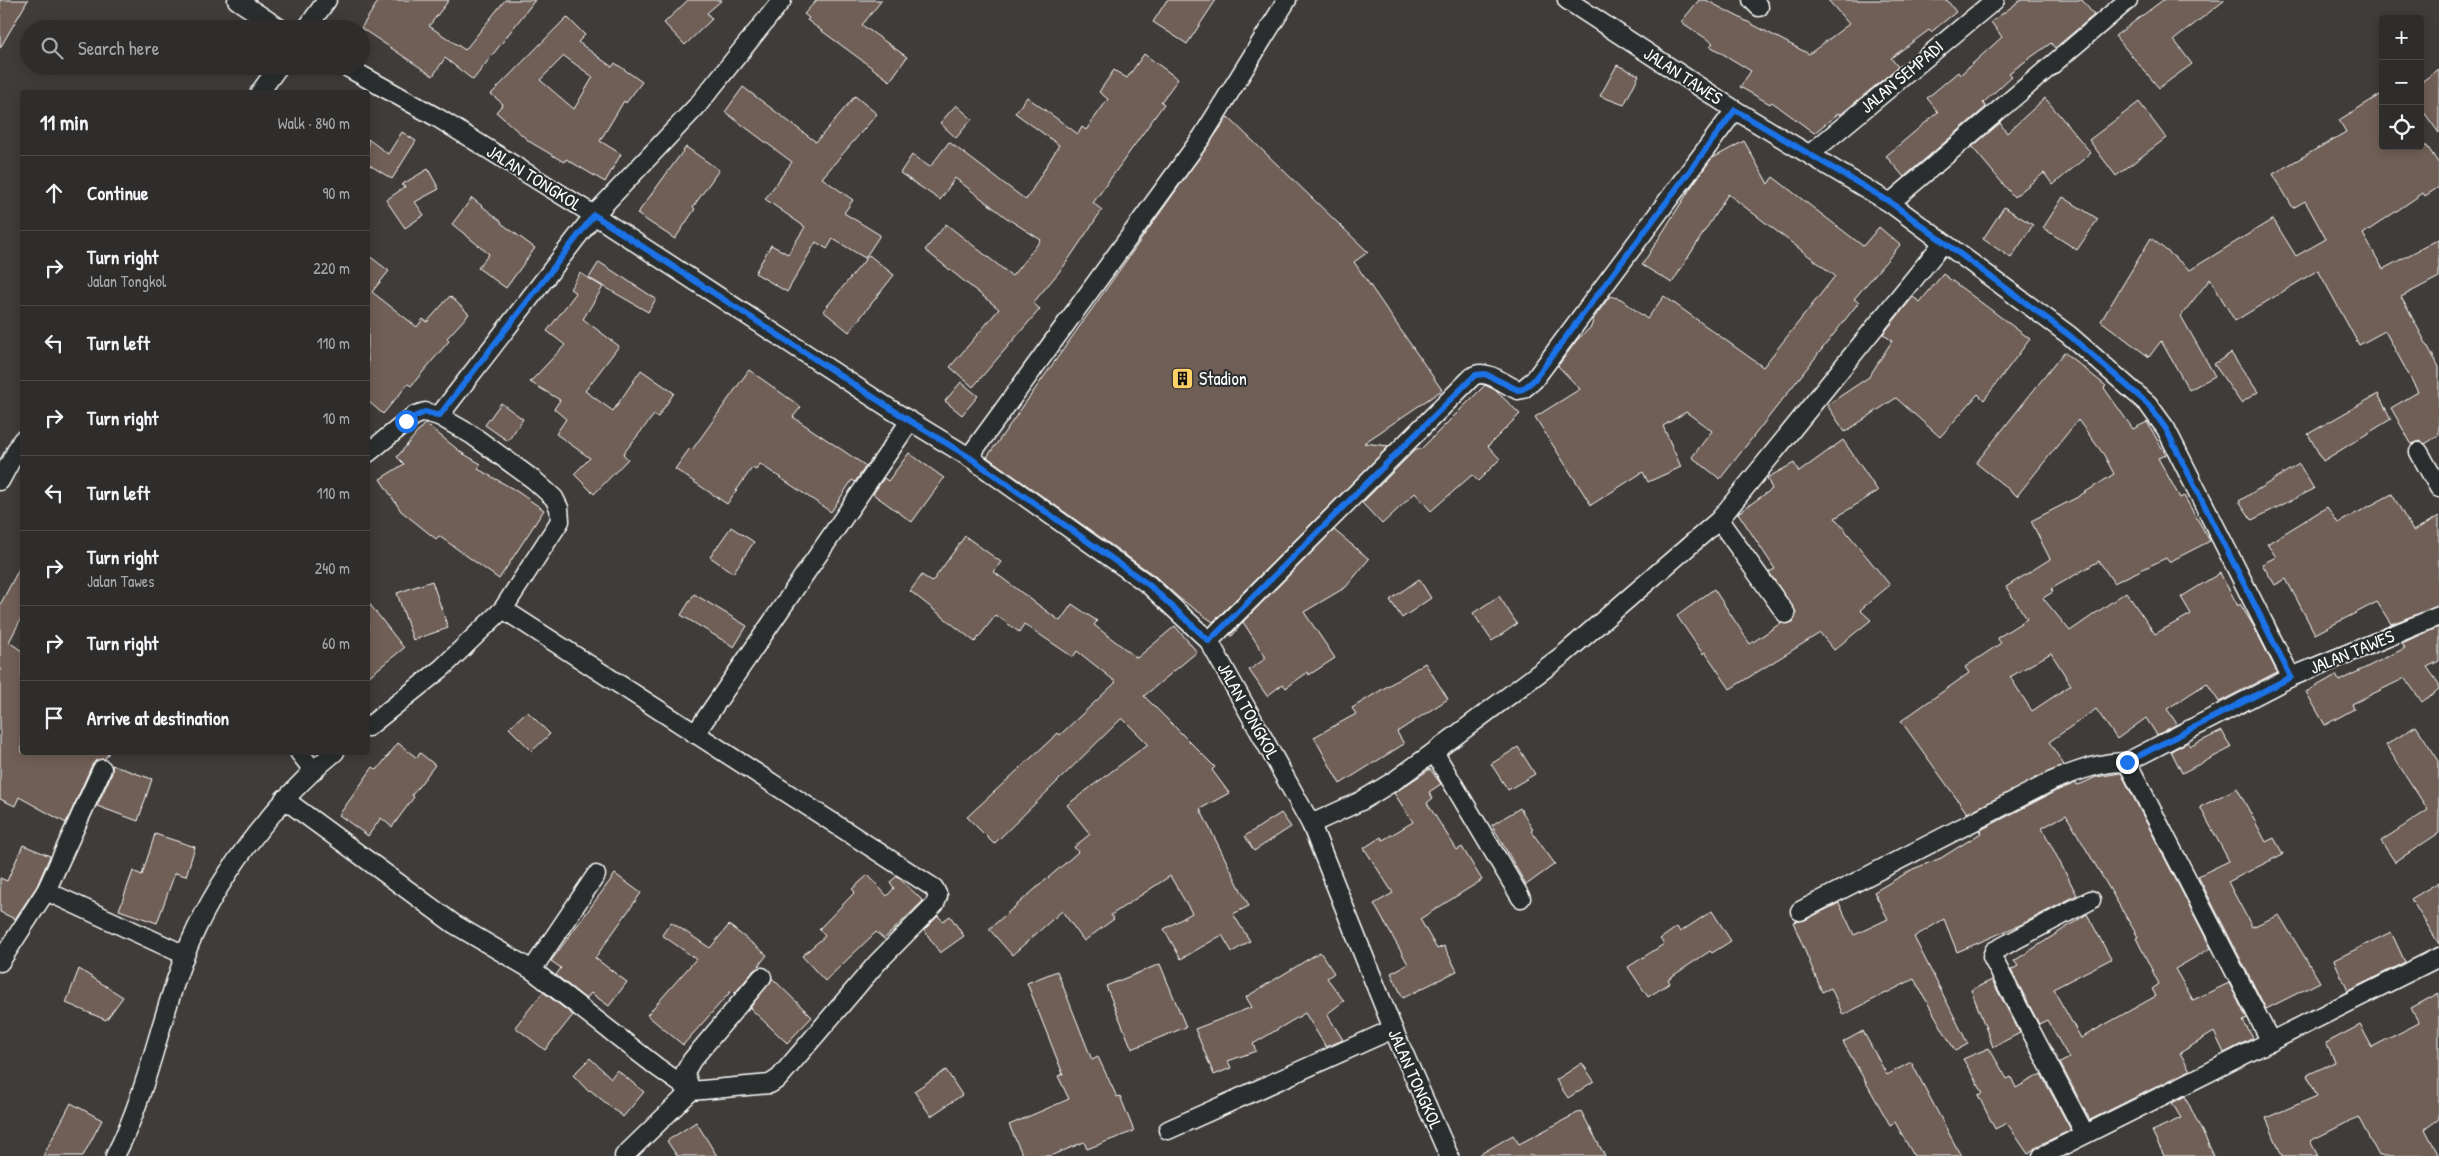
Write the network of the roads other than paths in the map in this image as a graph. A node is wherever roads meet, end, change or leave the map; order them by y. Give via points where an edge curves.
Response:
1 (237, 0) edge
2 (327, 0) edge
3 (782, 0) edge
4 (1287, 0) edge
5 (1567, 0) edge
6 (1995, 0) edge
7 (2128, 0) edge
8 (267, 20) edge
9 (313, 20) edge
10 (272, 75) edge
11 (361, 75) edge
12 (261, 90) edge
13 (1735, 110) junction
14 (1810, 154) junction
15 (1890, 202) junction
16 (594, 215) junction
17 (1943, 243) junction
18 (439, 416) junction
19 (910, 421) junction
20 (20, 444) edge
21 (370, 451) edge
22 (2419, 452) dead end
23 (969, 457) junction
24 (0, 481) edge
25 (2439, 488) edge
26 (1719, 520) junction
27 (503, 609) junction
28 (1786, 614) dead end
29 (2439, 616) edge
30 (1209, 641) junction
31 (2291, 677) junction
32 (370, 725) edge
33 (695, 734) junction
34 (1434, 752) junction
35 (301, 755) edge
36 (332, 755) edge
37 (2127, 762) junction
38 (102, 769) dead end
39 (313, 770) junction
40 (284, 799) junction
41 (1312, 824) junction
42 (596, 875) dead end
43 (46, 890) junction
44 (1521, 898) dead end
45 (2091, 900) dead end
46 (1800, 911) dead end
47 (185, 955) junction
48 (2439, 956) edge
49 (0, 962) edge
50 (532, 970) junction
51 (762, 977) dead end
52 (1393, 1029) junction
53 (2271, 1042) junction
54 (691, 1090) junction
55 (1168, 1130) dead end
56 (2086, 1134) junction
57 (119, 1155) edge
58 (624, 1156) edge
59 (1449, 1156) edge
60 (2042, 1156) edge

1 - 8 street
2 - 9 street
3 - 16 street via 696,106
4 - 23 street via 1202,137
5 - 13 street, JALAN TAWES
6 - 14 street, JALAN SEMPADI
7 - 15 street
10 - 12 street
11 - 16 street, JALAN TONGKOL via 438,118
13 - 14 street, JALAN TAWES
13 - 30 street via 1534,380 1518,390 1485,374 1475,375
14 - 15 street, JALAN TAWES
15 - 17 street, JALAN TAWES
16 - 18 street
16 - 19 street, JALAN TONGKOL
17 - 26 street
17 - 31 street, JALAN TAWES via 2069,335 2148,404 2166,429
18 - 21 street via 425,412 415,415
18 - 27 street via 472,435 534,480 554,498 559,508 560,521
19 - 23 street, JALAN TONGKOL
19 - 33 street
20 - 24 street
22 - 25 street
23 - 30 street, JALAN TONGKOL via 1149,585
26 - 28 street
26 - 34 street via 1563,655
27 - 32 street via 442,668
27 - 33 street
29 - 31 street, JALAN TAWES
30 - 41 street, JALAN TONGKOL
31 - 37 street
33 - 54 street via 934,888 938,896 935,904 877,963 779,1078 770,1084
34 - 41 street via 1361,801
34 - 44 street
35 - 39 street
36 - 39 street
37 - 46 street via 2081,769 2052,781
37 - 53 street
38 - 43 street
39 - 40 street
40 - 47 street via 220,886
40 - 50 street via 454,924
41 - 52 street, JALAN TONGKOL
42 - 50 street
43 - 47 street
43 - 49 street
45 - 56 street via 1994,951 1992,957
47 - 57 street
48 - 53 street
50 - 54 street
51 - 54 street via 692,1060 685,1072
52 - 55 street
52 - 59 street, JALAN TONGKOL
53 - 56 street
54 - 58 street
56 - 60 street

